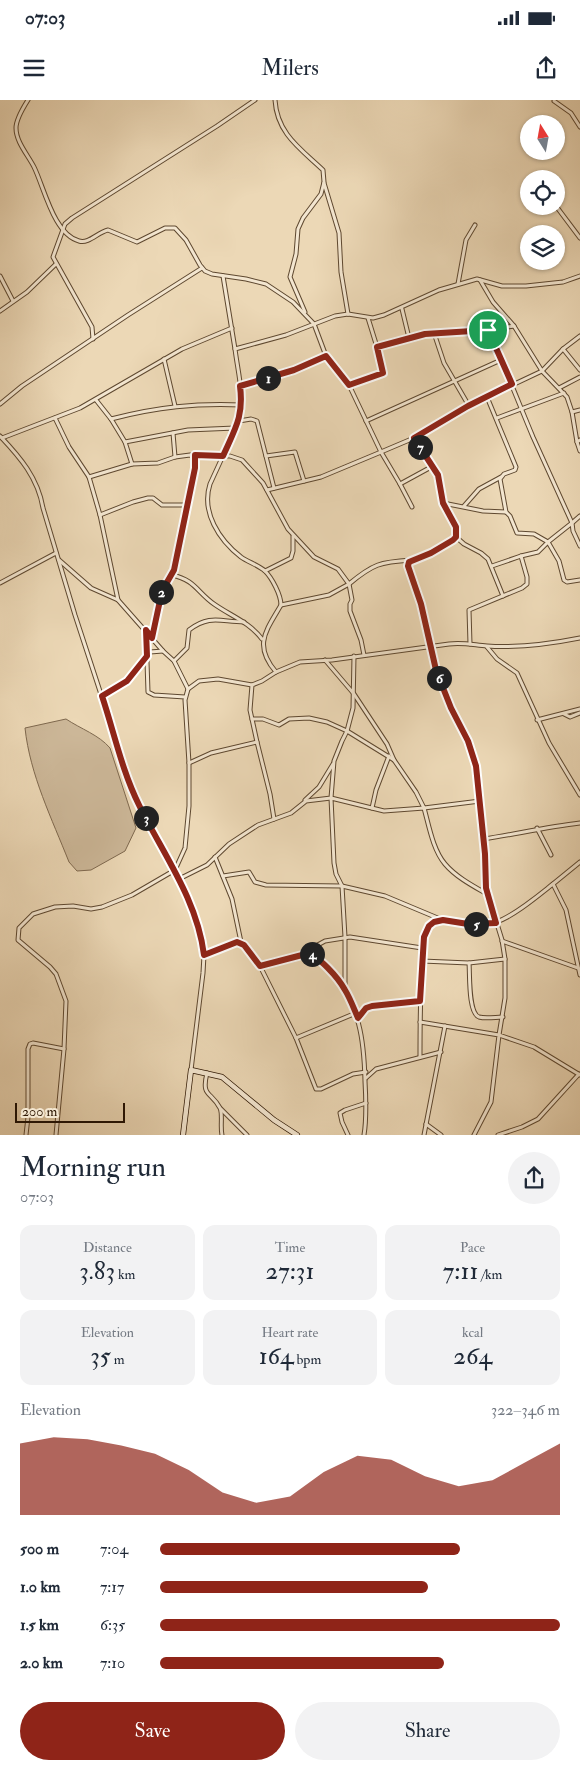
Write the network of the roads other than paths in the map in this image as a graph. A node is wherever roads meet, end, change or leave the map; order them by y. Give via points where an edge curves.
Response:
1 (28, 100) edge
2 (255, 100) edge
3 (275, 100) edge
4 (554, 101) dead end
5 (580, 127) edge
6 (324, 182) junction
7 (563, 215) edge
8 (475, 225) dead end
9 (63, 229) junction
10 (580, 238) edge
11 (56, 264) junction
12 (202, 268) junction
13 (0, 276) edge
14 (223, 276) junction
15 (580, 276) edge
16 (480, 279) junction
17 (458, 284) junction
18 (14, 302) junction
19 (402, 309) junction
20 (0, 311) edge
21 (306, 314) junction
22 (348, 314) junction
23 (368, 318) junction
24 (314, 324) junction
25 (514, 326) junction
26 (232, 328) junction
27 (488, 330) junction
28 (434, 333) junction
29 (580, 336) edge
30 (93, 338) junction
31 (409, 338) junction
32 (377, 347) junction
33 (235, 349) junction
34 (563, 349) junction
35 (326, 356) junction
36 (164, 359) junction
37 (501, 360) junction
38 (580, 370) edge
39 (542, 371) junction
40 (580, 377) edge
41 (453, 381) junction
42 (512, 384) junction
43 (349, 385) junction
44 (240, 386) junction
45 (559, 388) junction
46 (564, 393) junction
47 (487, 397) junction
48 (96, 400) junction
49 (0, 404) edge
50 (242, 405) junction
51 (175, 406) junction
52 (468, 406) junction
53 (522, 408) junction
54 (580, 410) edge
55 (572, 412) junction
56 (55, 418) junction
57 (497, 418) junction
58 (111, 420) junction
59 (239, 420) junction
60 (366, 421) junction
61 (236, 428) junction
62 (173, 433) junction
63 (1, 437) edge
64 (414, 438) junction
65 (579, 441) edge
66 (125, 442) junction
67 (580, 451) edge
68 (381, 452) junction
69 (195, 455) junction
70 (223, 456) junction
71 (266, 456) junction
72 (175, 457) junction
73 (132, 464) junction
74 (433, 466) junction
75 (89, 477) junction
76 (501, 477) junction
77 (304, 481) junction
78 (400, 484) junction
79 (274, 488) junction
80 (267, 490) junction
81 (443, 503) junction
82 (188, 505) junction
83 (464, 506) junction
84 (412, 507) dead end
85 (506, 512) junction
86 (100, 514) junction
87 (580, 516) edge
88 (572, 523) junction
89 (294, 535) junction
90 (456, 537) junction
91 (579, 541) edge
92 (548, 542) junction
93 (580, 546) edge
94 (56, 553) junction
95 (522, 556) junction
96 (58, 560) junction
97 (412, 560) junction
98 (492, 566) junction
99 (265, 571) junction
100 (172, 575) junction
101 (580, 580) edge
102 (0, 584) edge
103 (349, 584) junction
104 (503, 596) junction
105 (118, 600) junction
106 (281, 605) junction
107 (244, 622) junction
108 (146, 630) junction
109 (152, 638) junction
110 (580, 638) edge
111 (263, 640) junction
112 (470, 644) junction
113 (431, 646) junction
114 (487, 646) junction
115 (163, 651) junction
116 (364, 654) junction
117 (147, 656) junction
118 (354, 656) junction
119 (326, 660) junction
120 (174, 661) junction
121 (276, 672) junction
122 (252, 685) junction
123 (188, 689) junction
124 (354, 694) junction
125 (102, 696) junction
126 (185, 697) junction
127 (580, 709) edge
128 (580, 713) edge
129 (564, 714) junction
130 (252, 719) junction
131 (537, 720) junction
132 (347, 732) junction
133 (257, 742) junction
134 (389, 756) junction
135 (394, 760) junction
136 (334, 761) junction
137 (189, 762) junction
138 (580, 795) edge
139 (331, 798) junction
140 (480, 801) junction
141 (302, 803) junction
142 (372, 808) junction
143 (424, 808) junction
144 (274, 819) junction
145 (580, 823) edge
146 (537, 828) junction
147 (484, 839) junction
148 (551, 855) dead end
149 (215, 857) junction
150 (580, 862) edge
151 (574, 867) junction
152 (175, 870) junction
153 (580, 870) edge
154 (222, 876) junction
155 (179, 879) junction
156 (554, 884) junction
157 (342, 886) junction
158 (488, 895) junction
159 (443, 920) junction
160 (496, 923) junction
161 (345, 937) junction
162 (502, 940) junction
163 (241, 942) junction
164 (422, 948) junction
165 (204, 955) junction
166 (300, 955) junction
167 (505, 959) junction
168 (422, 961) junction
169 (470, 963) junction
170 (260, 966) junction
171 (578, 968) junction
172 (580, 975) edge
173 (345, 989) junction
174 (420, 1001) junction
175 (356, 1013) junction
176 (503, 1017) junction
177 (358, 1018) junction
178 (420, 1022) junction
179 (444, 1026) junction
180 (499, 1035) junction
181 (296, 1038) junction
182 (64, 1049) junction
183 (440, 1052) junction
184 (420, 1057) junction
185 (191, 1070) junction
186 (366, 1072) junction
187 (207, 1073) junction
188 (579, 1075) edge
189 (365, 1078) junction
190 (366, 1103) junction
191 (220, 1108) junction
192 (426, 1124) junction
193 (26, 1135) edge
194 (56, 1135) edge
195 (183, 1135) edge
196 (222, 1135) edge
197 (247, 1135) edge
198 (297, 1135) edge
199 (348, 1135) edge
200 (364, 1135) edge
201 (424, 1135) edge
202 (441, 1135) edge
203 (474, 1135) edge
204 (498, 1135) edge

1 - 9 street via 17,122 17,134
2 - 9 street via 72,218
3 - 6 street via 282,127 323,170
4 - 5 street via 571,113
6 - 21 street via 318,199 298,229 290,277
6 - 22 street via 339,233
7 - 10 street
8 - 17 street via 466,240
9 - 11 street via 53,257
9 - 12 street via 80,241 108,230 137,242 165,228 175,228
11 - 18 street
11 - 30 street via 92,327
12 - 14 street
12 - 30 street
13 - 18 street
14 - 21 street via 266,284
14 - 26 street
15 - 16 street via 563,282 526,286 502,286
16 - 17 street
16 - 25 street via 493,302
17 - 19 street
18 - 20 street
19 - 23 street
19 - 31 street
21 - 24 street
22 - 23 street
22 - 24 street
23 - 32 street
24 - 33 street
24 - 35 street
25 - 27 street
25 - 39 street
26 - 33 street
26 - 36 street
27 - 28 street
27 - 37 street
28 - 31 street
28 - 41 street
29 - 34 street
30 - 49 street
31 - 32 street
32 - 43 street via 383,373
33 - 44 street
34 - 38 street
34 - 39 street
35 - 43 street
35 - 44 street via 294,370
36 - 48 street
36 - 51 street
37 - 41 street
37 - 42 street
39 - 42 street
39 - 45 street
40 - 45 street
41 - 52 street
41 - 60 street
42 - 47 street
42 - 53 street
43 - 60 street
44 - 50 street
45 - 46 street
46 - 53 street
46 - 55 street
47 - 52 street
47 - 57 street
48 - 56 street
48 - 58 street
50 - 51 street
50 - 59 street
51 - 58 street
52 - 64 street
53 - 57 street
53 - 88 street
54 - 55 street
55 - 65 street
56 - 63 street
56 - 75 street
57 - 76 street via 516,466 515,470
58 - 66 street
59 - 61 street
59 - 71 street via 251,418 257,421
60 - 68 street
61 - 62 street
61 - 70 street
62 - 66 street
62 - 72 street
63 - 94 street via 22,459 41,494
64 - 68 street
64 - 74 street
65 - 67 street
66 - 73 street
68 - 77 street
68 - 78 street
69 - 70 street
69 - 72 street
69 - 82 street
70 - 80 street via 242,460
70 - 99 street via 208,491 210,517 238,554
71 - 77 street via 295,452
71 - 79 street
72 - 73 street via 158,463
73 - 75 street
74 - 78 street
74 - 81 street
75 - 86 street
76 - 83 street via 479,489
76 - 85 street
77 - 79 street
78 - 84 street
79 - 80 street
80 - 89 street
81 - 83 street
81 - 90 street via 456,527
82 - 86 street via 162,505 148,498
82 - 100 street
83 - 85 street
85 - 92 street via 517,533 534,534
86 - 105 street
87 - 88 street
88 - 91 street
88 - 92 street
89 - 99 street via 290,558
89 - 103 street via 314,557 338,569
90 - 97 street via 431,553
90 - 98 street via 485,556
91 - 93 street
92 - 95 street via 536,553
92 - 101 street via 566,581
94 - 96 street
94 - 102 street
95 - 98 street
95 - 104 street via 527,584
96 - 105 street via 91,588
96 - 125 street
97 - 103 street via 374,566
97 - 113 street via 408,566
98 - 104 street
99 - 106 street
100 - 107 street via 188,580 212,602
100 - 109 street via 162,591
103 - 106 street via 329,595
103 - 116 street via 350,611
104 - 112 street via 469,610
105 - 108 street
106 - 111 street
107 - 111 street
107 - 120 street via 201,622 189,630 187,648
108 - 109 street
108 - 117 street
109 - 115 street
110 - 114 street via 528,646
111 - 121 street via 266,657
112 - 113 street
112 - 114 street
113 - 116 street
113 - 140 street via 442,688 468,741
114 - 131 street via 497,659 517,673
115 - 117 street via 150,652
115 - 120 street
116 - 118 street
117 - 125 street via 127,681
117 - 126 street via 149,693
118 - 119 street
118 - 124 street
119 - 121 street via 300,662
119 - 124 street
120 - 123 street
121 - 122 street
122 - 123 street via 212,679 199,681
122 - 130 street
123 - 126 street
124 - 132 street
124 - 135 street
125 - 152 street via 133,792
126 - 137 street
127 - 129 street
128 - 129 street
129 - 131 street
130 - 132 street via 279,725 289,719 309,718
130 - 133 street
131 - 138 street
132 - 134 street
132 - 136 street
133 - 137 street
133 - 144 street
134 - 135 street
134 - 142 street
135 - 143 street
136 - 139 street
136 - 141 street via 319,787
137 - 152 street via 185,848
139 - 141 street
139 - 142 street
139 - 157 street via 334,863
140 - 143 street
140 - 147 street
141 - 144 street via 291,813
142 - 143 street via 388,811
143 - 158 street via 446,864
144 - 149 street via 246,832
145 - 146 street
146 - 147 street
146 - 148 street
147 - 158 street
149 - 154 street
149 - 155 street via 202,868
150 - 151 street
151 - 153 street
151 - 156 street
152 - 155 street
152 - 182 street via 132,895 102,907 55,907 36,912 19,928 18,940 50,966 64,994
154 - 157 street via 247,872 255,882 266,885
154 - 163 street via 232,899
155 - 165 street via 195,914
156 - 160 street
156 - 171 street via 566,910
157 - 159 street via 385,896
157 - 161 street
158 - 160 street
159 - 160 street via 468,924
159 - 164 street via 429,926
160 - 162 street
161 - 164 street
161 - 166 street via 325,941
161 - 173 street
162 - 167 street
162 - 171 street
163 - 165 street
163 - 170 street
164 - 168 street
165 - 185 street
166 - 170 street
166 - 173 street via 309,953 318,958
167 - 169 street
167 - 176 street
168 - 169 street
168 - 174 street
169 - 176 street via 474,1013
170 - 181 street
171 - 172 street
173 - 175 street
174 - 177 street via 372,1006
174 - 178 street
175 - 177 street
175 - 181 street
176 - 180 street
177 - 186 street
178 - 179 street
178 - 184 street
179 - 180 street
179 - 183 street
180 - 188 street via 534,1047
180 - 203 street via 491,1102
181 - 186 street via 316,1089
182 - 193 street via 30,1044
182 - 194 street
183 - 184 street
183 - 192 street
184 - 189 street via 376,1069
185 - 187 street
185 - 195 street
186 - 189 street
187 - 191 street via 206,1092
187 - 198 street via 228,1081
188 - 204 street via 538,1119
189 - 190 street
190 - 199 street via 340,1113
190 - 200 street
191 - 196 street
191 - 197 street
192 - 201 street
192 - 202 street

